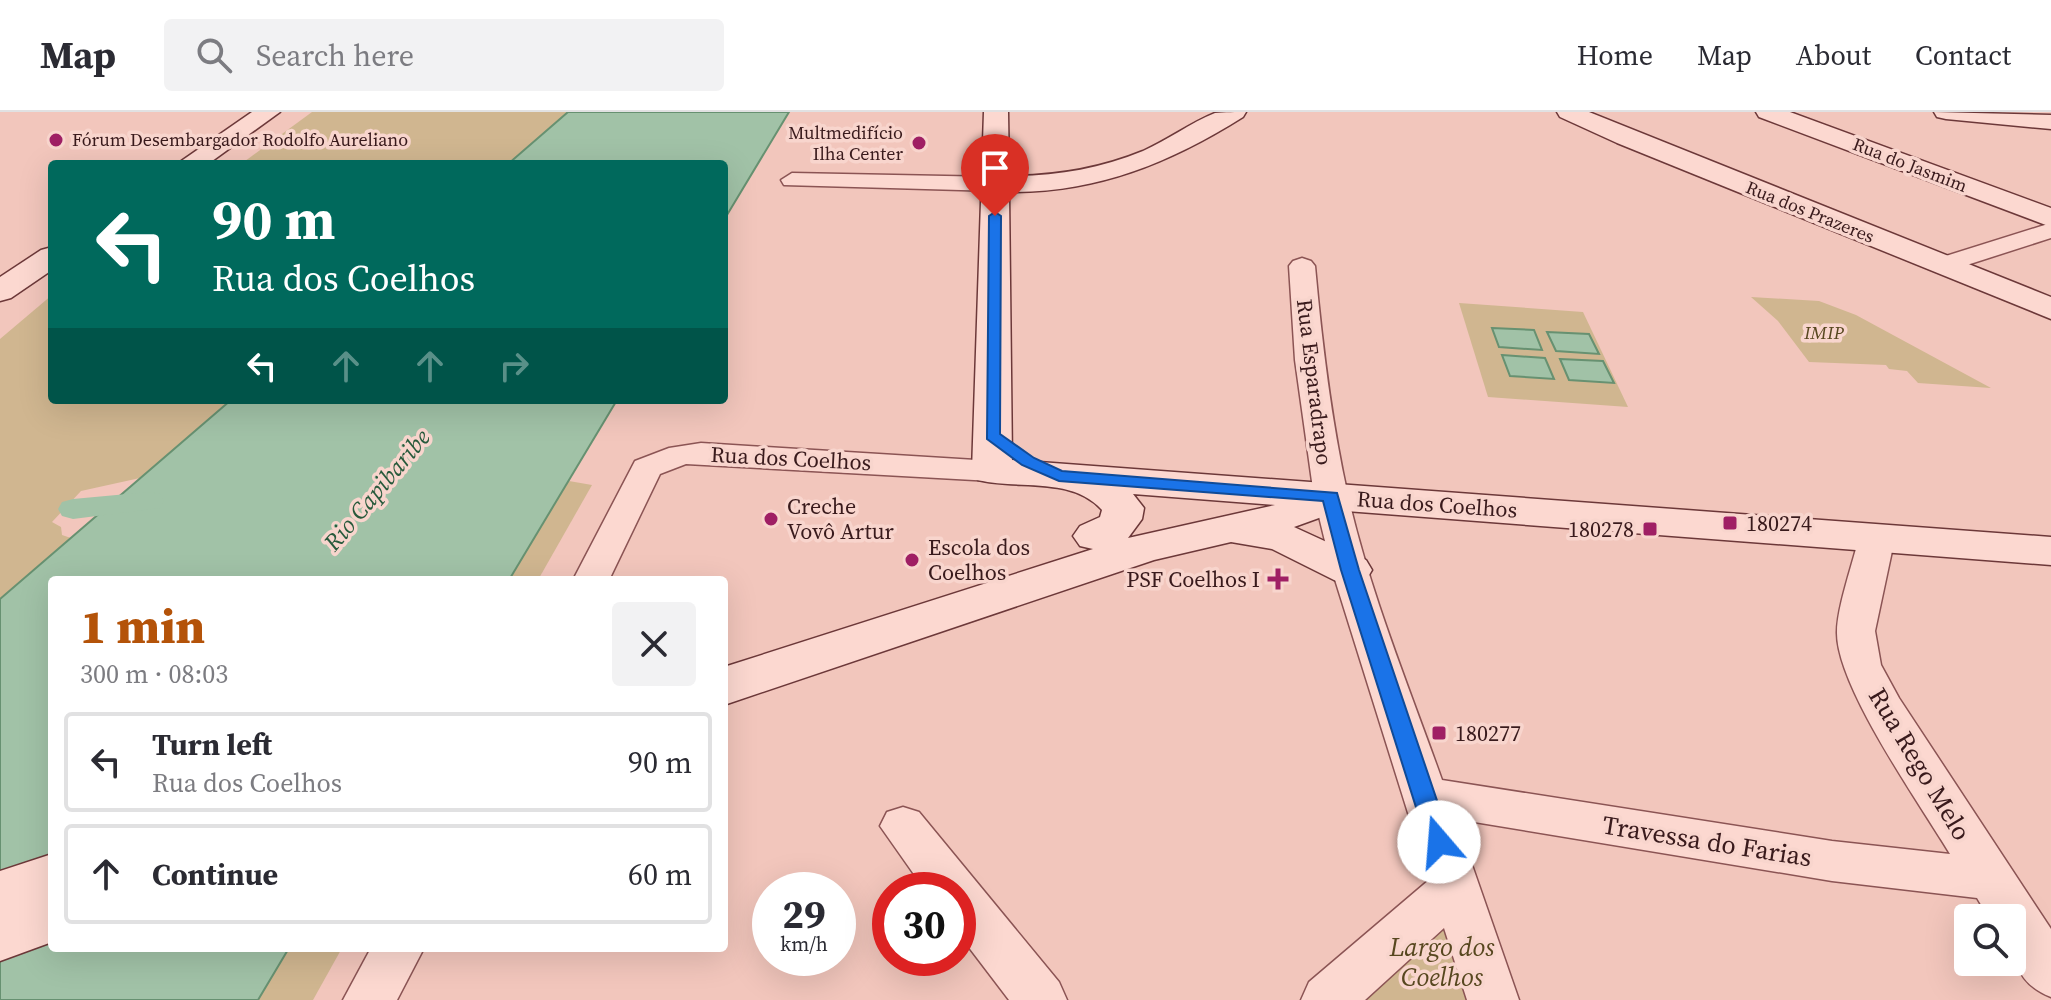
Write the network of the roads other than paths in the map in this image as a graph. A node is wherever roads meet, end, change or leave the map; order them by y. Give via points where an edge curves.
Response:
1 (268, 112) edge
2 (996, 112) edge
3 (1234, 112) edge
4 (1569, 112) edge
5 (1768, 112) edge
6 (1946, 112) edge
7 (2051, 122) edge
8 (196, 160) edge
9 (792, 180) dead end
10 (996, 184) junction
11 (2051, 218) edge
12 (2051, 230) edge
13 (48, 259) edge
14 (1942, 265) junction
15 (1302, 266) dead end
16 (0, 291) edge
17 (2051, 309) edge
18 (992, 453) junction
19 (1068, 477) junction
20 (1331, 496) junction
21 (1200, 534) junction
22 (1095, 536) junction
23 (1877, 537) junction
24 (2046, 556) edge
25 (1350, 570) junction
26 (593, 576) edge
27 (779, 652) junction
28 (728, 656) edge
29 (728, 684) edge
30 (1425, 796) junction
31 (903, 826) dead end
32 (940, 872) edge
33 (1991, 879) junction
34 (48, 881) edge
35 (1454, 888) junction
36 (0, 897) edge
37 (48, 916) edge
38 (976, 918) edge
39 (0, 933) edge
40 (397, 952) edge
41 (2051, 973) edge
42 (369, 1000) edge
43 (1041, 1000) edge
44 (1327, 1000) edge
45 (1493, 1000) edge

1 - 8 street
2 - 10 street
3 - 10 street via 1185,142 1093,177
4 - 14 street, Rua dos Prazeres
5 - 11 street, Rua do Jasmim
6 - 7 street
9 - 10 street
10 - 18 street
12 - 14 street
13 - 16 street
14 - 17 street, Rua dos Prazeres
15 - 20 street, Rua Esparadrapo via 1309,360
18 - 19 street, Rua dos Coelhos
18 - 26 street, Rua dos Coelhos via 680,455 647,468
19 - 20 street, Rua dos Coelhos
19 - 22 street via 1110,494 1123,508 1121,521
20 - 21 street via 1301,513
20 - 22 street via 1227,503
20 - 23 street, Rua dos Coelhos
20 - 25 street, Rua Esparadrapo
21 - 25 street via 1280,536
21 - 27 street
22 - 27 street
23 - 24 street, Rua dos Coelhos
23 - 33 street, Rua Rego Melo via 1856,631 1861,665
25 - 30 street, Rua Esparadrapo
27 - 28 street
27 - 29 street
30 - 33 street, Travessa do Farias via 1832,861
30 - 35 street, Rua Esparadrapo
31 - 32 street
33 - 41 street, Rua Rego Melo
34 - 36 street
35 - 44 street
35 - 45 street, Rua Esparadrapo
37 - 39 street
38 - 43 street
40 - 42 street

